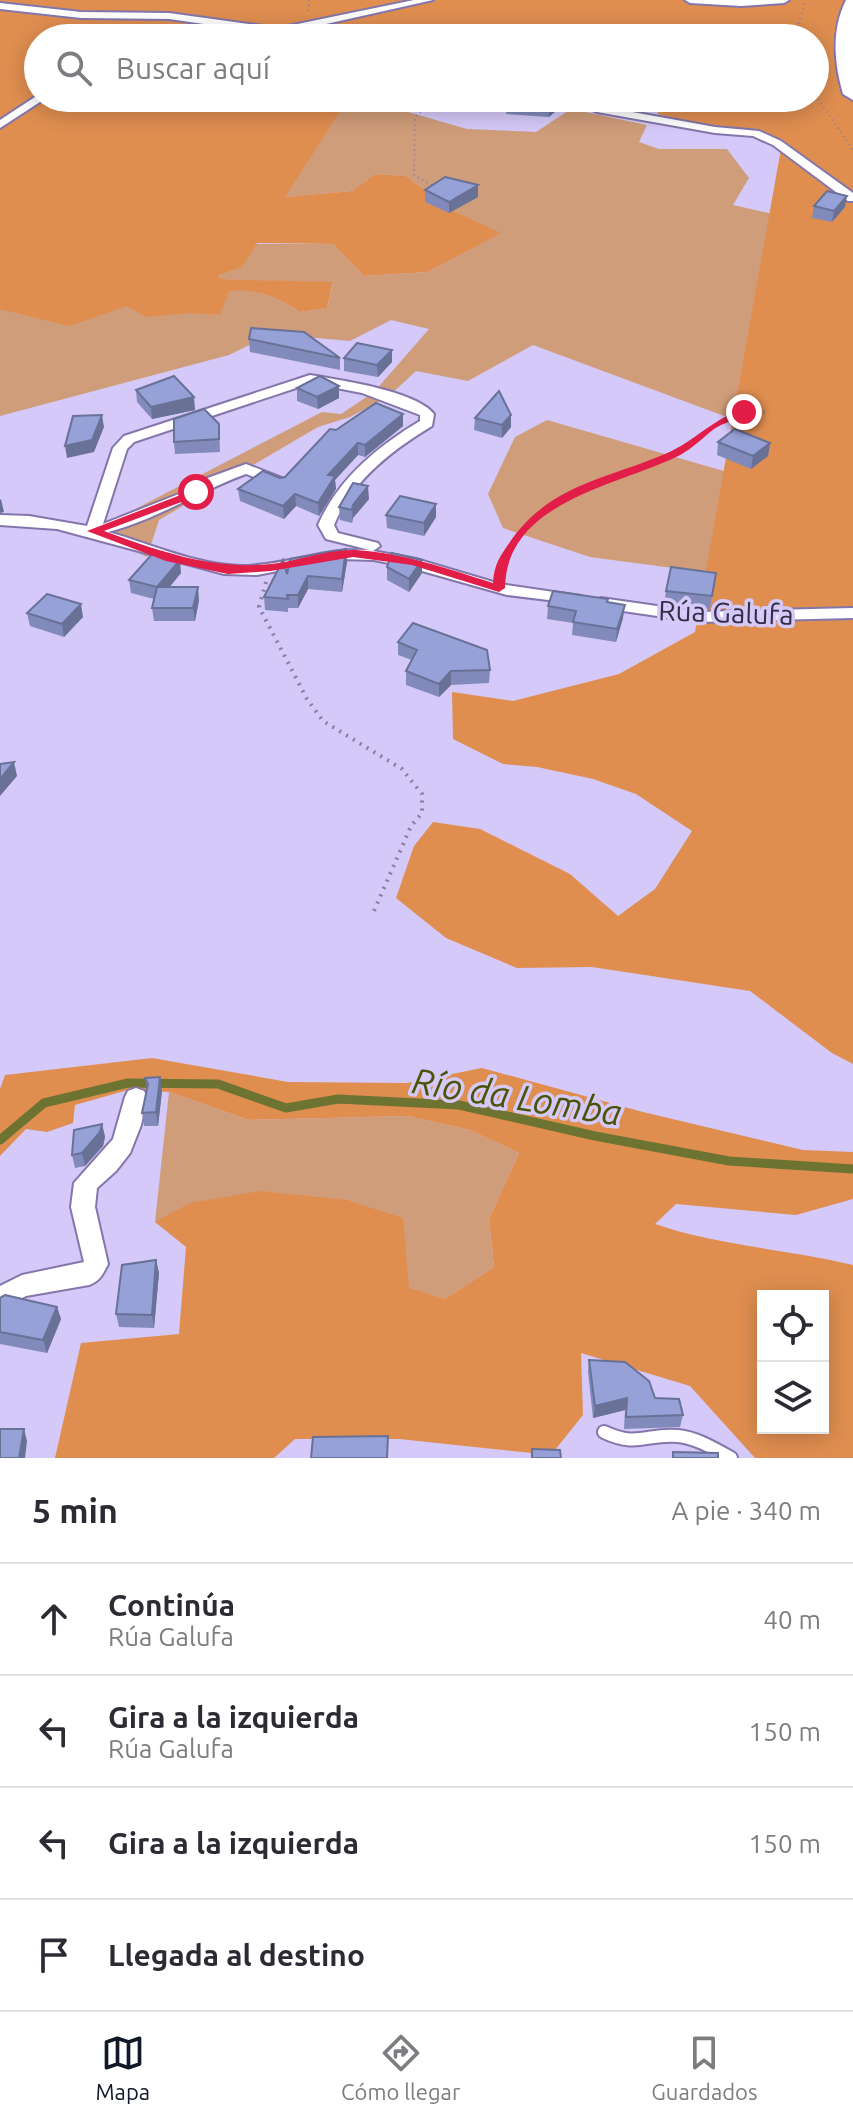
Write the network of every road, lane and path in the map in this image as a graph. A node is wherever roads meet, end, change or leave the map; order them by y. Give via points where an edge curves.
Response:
1 (428, 0) edge
2 (690, 0) edge
3 (719, 0) edge
4 (784, 0) edge
5 (806, 0) edge
6 (703, 2) edge
7 (853, 3) edge
8 (0, 6) edge
9 (234, 24) edge
10 (312, 24) edge
11 (798, 24) edge
12 (853, 94) edge
13 (24, 108) edge
14 (420, 112) edge
15 (614, 112) edge
16 (827, 112) edge
17 (0, 125) edge
18 (853, 150) edge
19 (438, 188) edge
20 (852, 198) edge
21 (769, 411) dead end
22 (282, 483) edge
23 (0, 520) edge
24 (93, 531) junction
25 (413, 561) junction
26 (271, 567) junction
27 (499, 588) junction
28 (853, 613) edge
29 (374, 911) dead end
30 (136, 1097) dead end
31 (0, 1298) edge
32 (604, 1432) dead end
33 (731, 1458) edge

1 - 10 street
2 - 6 street
3 - 6 street
4 - 6 street
5 - 11 path
7 - 12 highway via 842,33
8 - 9 street
13 - 17 street
14 - 19 path via 415,117 414,175
15 - 20 street via 755,133
16 - 18 path
21 - 27 path via 727,417 671,456 549,505 499,565
22 - 24 street via 246,469
23 - 24 street, Rúa Galufa via 46,520
24 - 25 street, Rúa Galufa via 120,448 129,439 310,379 327,380 427,414 427,423 381,453 330,511 326,525 332,536 401,551
24 - 26 street, Rúa Galufa via 170,559 228,570
25 - 26 street, Rúa Galufa via 353,553
25 - 27 street, Rúa Galufa
26 - 29 path via 259,607 307,699 323,721 402,769 422,794 422,813
27 - 28 street, Rúa Galufa via 699,617
30 - 31 street via 130,1134 107,1167 86,1183 83,1207 96,1264 89,1274 22,1286
32 - 33 lane via 626,1443 674,1436

